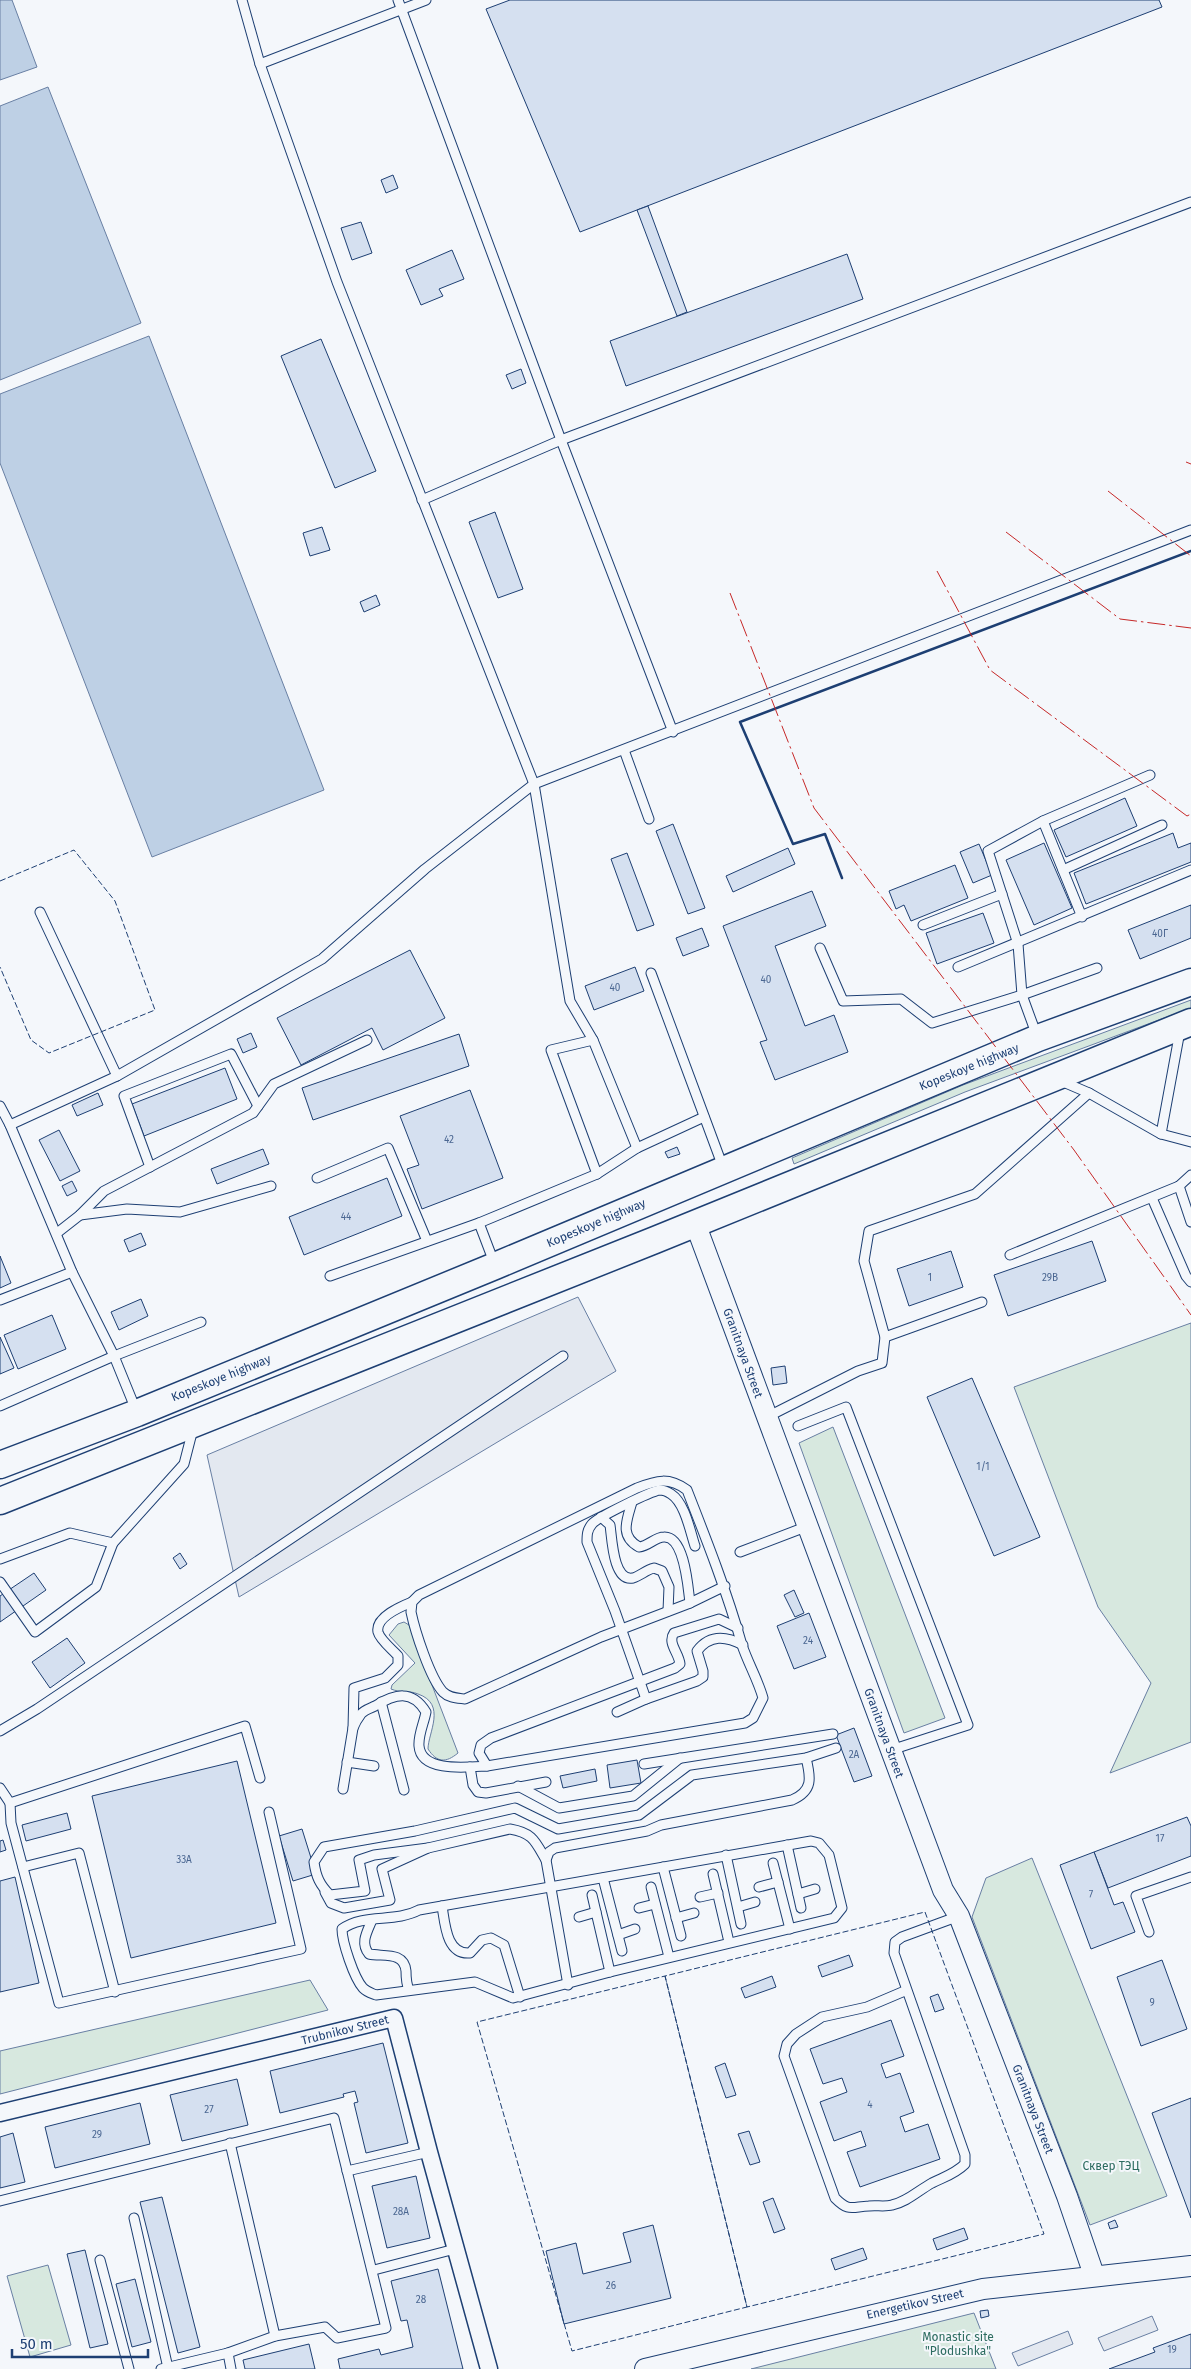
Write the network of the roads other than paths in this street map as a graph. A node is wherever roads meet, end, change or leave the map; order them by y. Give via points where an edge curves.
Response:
1 (242, 0) edge
2 (398, 0) edge
3 (426, 0) edge
4 (401, 10) junction
5 (260, 64) junction
6 (1191, 202) edge
7 (561, 440) junction
8 (422, 500) junction
9 (1191, 530) edge
10 (673, 732) junction
11 (624, 750) junction
12 (1150, 775) dead end
13 (534, 784) junction
14 (649, 819) dead end
15 (1043, 821) junction
16 (1162, 826) dead end
17 (1063, 870) junction
18 (1191, 870) edge
19 (1002, 894) junction
20 (40, 912) dead end
21 (1082, 917) junction
22 (924, 925) dead end
23 (1018, 944) junction
24 (820, 948) dead end
25 (958, 967) dead end
26 (1097, 968) dead end
27 (651, 973) dead end
28 (1191, 982) edge
29 (1022, 995) junction
30 (1186, 1024) edge
31 (1038, 1038) junction
32 (367, 1040) dead end
33 (593, 1040) junction
34 (117, 1076) junction
35 (1052, 1077) junction
36 (1089, 1093) junction
37 (0, 1106) edge
38 (258, 1106) junction
39 (704, 1117) junction
40 (10, 1125) junction
41 (1161, 1134) junction
42 (1191, 1142) edge
43 (636, 1148) junction
44 (150, 1167) junction
45 (724, 1169) junction
46 (597, 1174) junction
47 (1191, 1175) edge
48 (316, 1178) dead end
49 (271, 1186) dead end
50 (1179, 1186) junction
51 (681, 1187) junction
52 (1152, 1198) junction
53 (80, 1215) junction
54 (1191, 1222) edge
55 (479, 1223) junction
56 (695, 1223) junction
57 (57, 1233) junction
58 (427, 1241) junction
59 (1010, 1255) dead end
60 (495, 1266) junction
61 (72, 1272) junction
62 (330, 1276) dead end
63 (1191, 1282) edge
64 (0, 1300) edge
65 (982, 1302) dead end
66 (201, 1322) dead end
67 (885, 1337) junction
68 (114, 1356) junction
69 (563, 1356) dead end
70 (0, 1406) edge
71 (137, 1413) junction
72 (767, 1417) junction
73 (195, 1424) junction
74 (798, 1426) dead end
75 (0, 1465) edge
76 (0, 1501) edge
77 (632, 1502) junction
78 (601, 1518) junction
79 (808, 1526) junction
80 (113, 1543) junction
81 (695, 1546) dead end
82 (740, 1552) dead end
83 (0, 1559) edge
84 (0, 1582) edge
85 (725, 1586) junction
86 (412, 1602) junction
87 (690, 1603) junction
88 (668, 1611) junction
89 (738, 1628) junction
90 (620, 1630) junction
91 (743, 1645) junction
92 (639, 1681) junction
93 (646, 1699) junction
94 (381, 1702) junction
95 (617, 1712) dead end
96 (353, 1728) junction
97 (0, 1731) edge
98 (833, 1734) dead end
99 (836, 1748) dead end
100 (890, 1750) junction
101 (680, 1758) junction
102 (806, 1758) junction
103 (347, 1762) junction
104 (644, 1764) dead end
105 (374, 1766) dead end
106 (486, 1766) junction
107 (470, 1767) junction
108 (260, 1778) dead end
109 (546, 1782) dead end
110 (518, 1786) junction
111 (0, 1788) edge
112 (344, 1789) dead end
113 (404, 1790) dead end
114 (10, 1803) junction
115 (269, 1812) dead end
116 (787, 1845) junction
117 (428, 1848) junction
118 (726, 1855) junction
119 (546, 1860) junction
120 (773, 1863) dead end
121 (22, 1867) junction
122 (663, 1867) junction
123 (713, 1874) dead end
124 (1191, 1877) edge
125 (603, 1878) junction
126 (778, 1882) junction
127 (321, 1885) junction
128 (759, 1886) dead end
129 (549, 1887) junction
130 (651, 1887) dead end
131 (815, 1889) dead end
132 (718, 1892) junction
133 (798, 1894) junction
134 (592, 1895) dead end
135 (700, 1897) dead end
136 (755, 1902) dead end
137 (655, 1904) junction
138 (442, 1906) junction
139 (738, 1907) junction
140 (639, 1908) dead end
141 (801, 1908) dead end
142 (596, 1912) junction
143 (694, 1913) dead end
144 (959, 1916) junction
145 (579, 1917) dead end
146 (676, 1918) junction
147 (372, 1920) junction
148 (741, 1924) dead end
149 (635, 1929) dead end
150 (790, 1929) junction
151 (1150, 1932) dead end
152 (618, 1935) junction
153 (681, 1936) dead end
154 (729, 1942) junction
155 (622, 1951) dead end
156 (670, 1957) junction
157 (610, 1972) junction
158 (568, 1984) junction
159 (409, 1990) junction
160 (907, 1990) junction
161 (115, 1992) junction
162 (520, 1997) junction
163 (0, 2113) edge
164 (230, 2143) junction
165 (429, 2152) junction
166 (348, 2171) junction
167 (0, 2202) edge
168 (134, 2218) dead end
169 (455, 2249) junction
170 (100, 2260) dead end
171 (1191, 2266) edge
172 (374, 2270) junction
173 (1094, 2275) junction
174 (275, 2336) junction
175 (228, 2353) junction
176 (165, 2368) edge
177 (129, 2369) edge
178 (231, 2369) edge
179 (489, 2369) edge
180 (645, 2369) edge

1 - 5 lane
2 - 4 lane
3 - 4 lane
4 - 5 lane
4 - 7 lane
5 - 8 lane via 337,282
6 - 7 lane
7 - 8 lane
7 - 10 lane
8 - 13 lane
9 - 10 lane
10 - 11 lane
11 - 13 lane
11 - 14 lane
12 - 15 lane
13 - 33 lane via 570,1001
13 - 34 lane via 425,869 322,959
15 - 17 lane
15 - 19 lane via 988,851
16 - 17 lane
17 - 21 lane
18 - 21 lane
19 - 22 lane
19 - 23 lane
20 - 34 lane
21 - 23 lane
23 - 25 lane
23 - 29 lane
24 - 29 lane via 843,1001 901,999 932,1023
26 - 29 lane
27 - 39 lane
28 - 31 main road, Kopeskoye highway
29 - 31 lane
30 - 35 main road
30 - 41 lane
31 - 45 main road, Kopeskoye highway
32 - 38 lane via 274,1084
33 - 43 lane
33 - 46 lane via 551,1050
34 - 40 lane
35 - 36 lane
35 - 56 main road
36 - 41 lane
36 - 67 lane via 975,1194 869,1231 864,1261
37 - 40 lane
38 - 44 lane via 253,1113
38 - 44 lane via 231,1054 124,1096
39 - 43 lane
39 - 45 lane
40 - 57 lane
41 - 42 lane
43 - 46 lane
44 - 53 lane via 104,1191
45 - 51 main road, Kopeskoye highway
46 - 55 lane
47 - 50 lane
48 - 58 lane via 388,1148
49 - 53 lane via 180,1212 127,1209
50 - 52 lane
50 - 54 lane
51 - 56 main road, Granitnaya Street
51 - 60 main road, Kopeskoye highway
52 - 59 lane
52 - 63 lane
53 - 57 lane
55 - 58 lane
55 - 60 lane
56 - 72 street, Granitnaya Street
56 - 73 main road
57 - 61 lane
58 - 62 lane
60 - 71 main road, Kopeskoye highway
61 - 64 lane
61 - 68 lane
65 - 67 lane
66 - 68 lane
67 - 72 lane via 882,1363 858,1371
68 - 70 lane
68 - 71 lane
69 - 97 lane
71 - 75 main road, Kopeskoye highway
72 - 79 street, Granitnaya Street
73 - 76 main road
73 - 80 lane via 184,1464
74 - 100 lane via 846,1407 968,1724
77 - 78 lane
77 - 81 lane via 663,1490 673,1495 680,1504
77 - 87 lane via 626,1537 639,1547 661,1537 669,1537 677,1543
78 - 88 lane via 610,1525 617,1568 623,1576 631,1578 654,1568 662,1571 669,1587
78 - 90 lane via 587,1530 587,1542
79 - 82 lane
79 - 100 street, Granitnaya Street
80 - 83 lane via 70,1532
80 - 84 lane via 96,1587 35,1632
85 - 86 lane via 687,1490 672,1481 663,1480 620,1497 419,1595
85 - 87 lane
85 - 89 lane
86 - 90 lane via 413,1623 436,1682 444,1693 454,1698 465,1698
86 - 96 lane via 395,1609 378,1627 378,1634 400,1660 385,1678 354,1688
87 - 88 lane
88 - 90 lane
89 - 91 lane
89 - 92 lane via 718,1618 674,1633 672,1642 680,1664
90 - 92 lane
91 - 93 lane via 720,1637 701,1645 697,1651 703,1677
91 - 106 lane via 763,1698 753,1718 745,1723
92 - 93 lane
92 - 106 lane via 491,1738 481,1745 479,1753
93 - 95 lane
94 - 96 lane via 362,1713
94 - 107 lane via 398,1695 410,1696 420,1702 426,1712 420,1754 441,1765
94 - 113 lane
96 - 103 lane
98 - 101 lane
99 - 102 lane
100 - 144 street, Granitnaya Street via 943,1890
101 - 104 lane
101 - 110 lane via 633,1796 559,1808
102 - 119 lane via 808,1788 792,1800 555,1848
102 - 127 lane via 692,1775 639,1815 558,1829 515,1808 415,1831 324,1847 314,1862
103 - 105 lane
103 - 112 lane
106 - 107 lane
107 - 110 lane via 473,1785 478,1792
108 - 114 lane via 245,1726
109 - 110 lane
111 - 114 lane
114 - 121 lane via 11,1823
115 - 161 lane via 301,1949
116 - 118 lane
116 - 133 lane
116 - 150 lane via 811,1841 825,1848 842,1908 834,1918
117 - 119 lane via 510,1829 533,1838
117 - 127 lane via 359,1860 365,1891 330,1895
117 - 127 lane via 382,1869 390,1900 344,1908 331,1903
118 - 122 lane
118 - 139 lane
119 - 129 lane
120 - 126 lane
121 - 161 lane via 59,2003
121 - 161 lane via 78,1853
122 - 125 lane
122 - 146 lane
123 - 132 lane
124 - 151 lane via 1136,1896
125 - 129 lane
125 - 152 lane
126 - 128 lane
126 - 150 lane
129 - 138 lane
129 - 158 lane
130 - 137 lane
131 - 133 lane
132 - 135 lane
132 - 154 lane
133 - 141 lane
134 - 142 lane
136 - 139 lane
137 - 140 lane
137 - 156 lane
138 - 147 lane
138 - 162 lane via 448,1935 462,1954 470,1953 482,1940 491,1938 504,1945
139 - 148 lane
142 - 145 lane
142 - 157 lane
143 - 146 lane
144 - 160 lane via 895,1942 894,1953
144 - 173 street, Granitnaya Street via 1067,2196
146 - 153 lane
147 - 159 lane via 364,1939 365,1948 369,1954 397,1956 403,1962
147 - 159 lane via 352,1922 342,1929 342,1939 361,1986 376,1995
149 - 152 lane
150 - 154 lane
152 - 155 lane
154 - 156 lane
156 - 157 lane
157 - 158 lane
158 - 162 lane
159 - 162 lane via 475,1982 508,1998
160 - 160 lane via 965,2155 965,2164 957,2172 891,2206 843,2207 835,2198 784,2056 787,2044 822,2017 867,2007
163 - 165 street, Trubnikov Street via 394,2018
164 - 166 lane via 334,2118
164 - 167 lane
164 - 174 lane
165 - 166 lane
165 - 169 street, Trubnikov Street
166 - 172 lane
168 - 176 lane
169 - 172 lane
169 - 179 street, Trubnikov Street
170 - 177 lane
171 - 173 street, Energetikov Street
172 - 174 lane via 386,2328 337,2338 325,2327
173 - 180 street, Energetikov Street via 948,2296
174 - 175 lane
175 - 176 lane
175 - 178 lane

